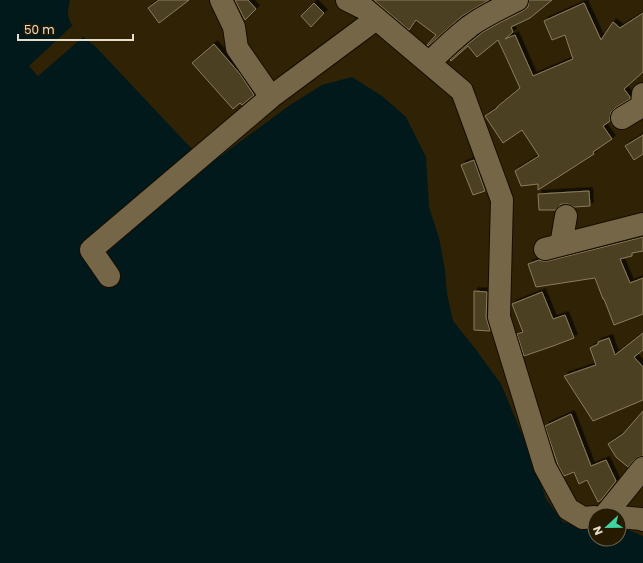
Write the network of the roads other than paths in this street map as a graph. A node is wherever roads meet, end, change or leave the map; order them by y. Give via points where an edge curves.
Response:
1 (221, 0) edge
2 (347, 0) edge
3 (517, 0) edge
4 (376, 19) junction
5 (429, 63) junction
6 (643, 94) edge
7 (270, 97) junction
8 (622, 118) dead end
9 (566, 216) dead end
10 (643, 224) edge
11 (110, 276) dead end
12 (643, 468) edge
13 (611, 507) edge
14 (587, 518) edge
15 (627, 518) edge
16 (643, 520) edge

1 - 7 street via 234,27 237,48
2 - 4 street via 365,9
3 - 5 street via 471,25
4 - 5 street
4 - 7 street
5 - 14 street via 462,91 502,200 499,317 545,467 568,509
6 - 8 street via 642,106
7 - 11 street via 90,250
9 - 10 street via 553,247
12 - 13 street
15 - 16 street

